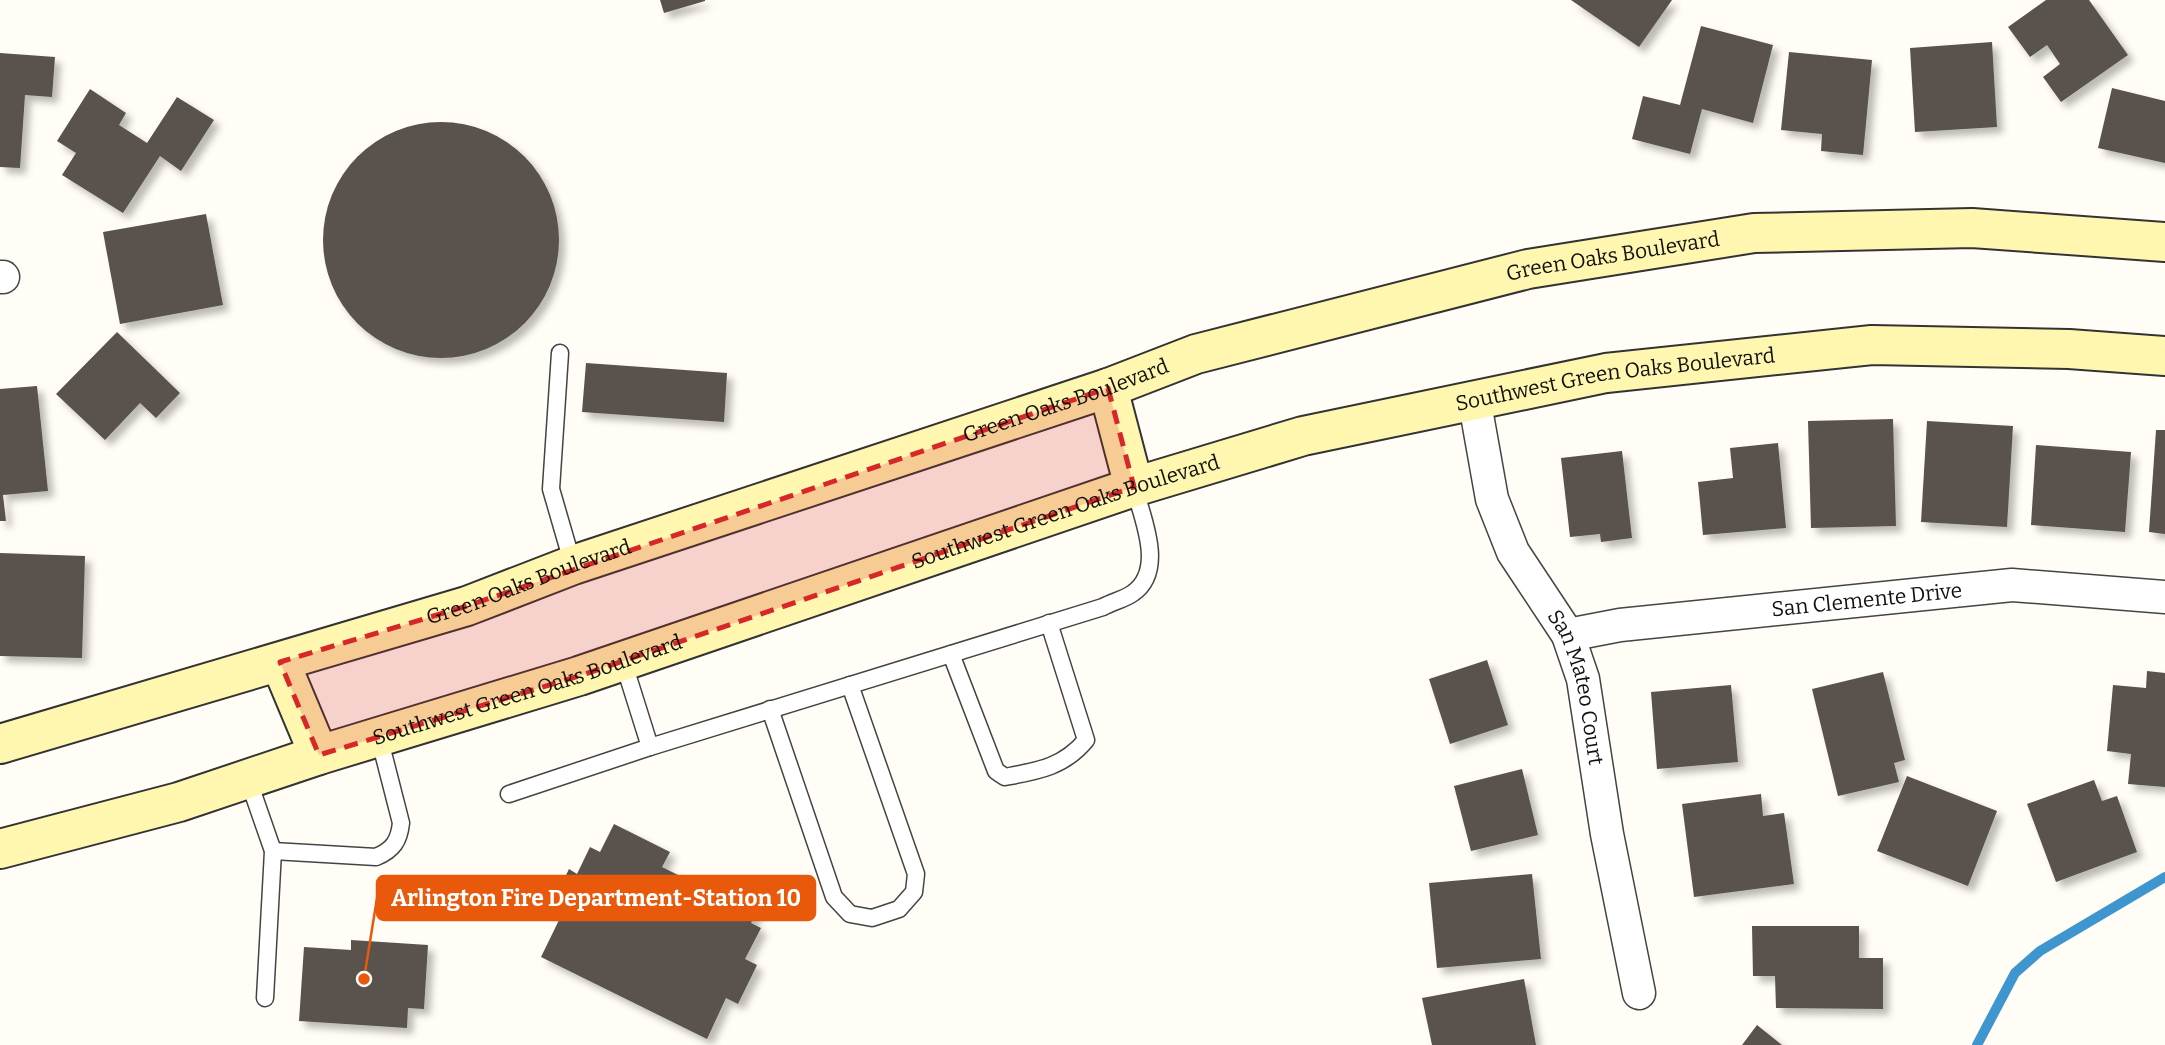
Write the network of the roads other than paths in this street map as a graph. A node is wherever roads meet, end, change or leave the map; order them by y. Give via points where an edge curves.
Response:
1 (2165, 242) edge
2 (560, 353) dead end
3 (2165, 356) edge
4 (1108, 387) junction
5 (1474, 398) junction
6 (1134, 487) junction
7 (573, 565) junction
8 (2165, 597) edge
9 (1049, 623) junction
10 (1568, 635) junction
11 (951, 654) junction
12 (623, 661) junction
13 (280, 662) junction
14 (849, 685) junction
15 (770, 709) junction
16 (379, 737) junction
17 (0, 744) edge
18 (650, 747) junction
19 (319, 755) junction
20 (248, 779) junction
21 (509, 794) dead end
22 (0, 849) edge
23 (273, 851) junction
24 (1639, 993) dead end
25 (265, 998) dead end

1 - 4 main road, Green Oaks Boulevard via 1972,228 1754,233 1528,269 1196,354
2 - 7 lane via 551,489
3 - 5 main road, Southwest Green Oaks Boulevard via 1871,345 1606,373
4 - 6 main road
4 - 7 main road, Green Oaks Boulevard
5 - 6 main road, Southwest Green Oaks Boulevard via 1303,436
5 - 10 street, San Mateo Court via 1492,499 1513,552
6 - 9 lane via 1149,541 1149,569 1136,592
6 - 12 main road, Southwest Green Oaks Boulevard
7 - 13 main road, Green Oaks Boulevard via 467,606
8 - 10 street, San Clemente Drive via 2012,585 1620,625
9 - 11 lane
9 - 11 lane via 1086,740 1076,753 1046,770 1005,777 996,771
10 - 24 street, San Mateo Court via 1583,679 1606,834
11 - 14 lane
12 - 16 main road, Southwest Green Oaks Boulevard
12 - 18 lane
13 - 17 main road, Green Oaks Boulevard
13 - 19 main road
14 - 15 lane
14 - 15 lane via 916,874 915,892 899,909 872,918 850,914 834,897
15 - 18 lane
16 - 19 main road, Southwest Green Oaks Boulevard
16 - 23 lane via 401,823 390,852 376,857
18 - 21 lane
19 - 20 main road, Southwest Green Oaks Boulevard
20 - 22 main road, Southwest Green Oaks Boulevard
20 - 23 lane
23 - 25 lane

